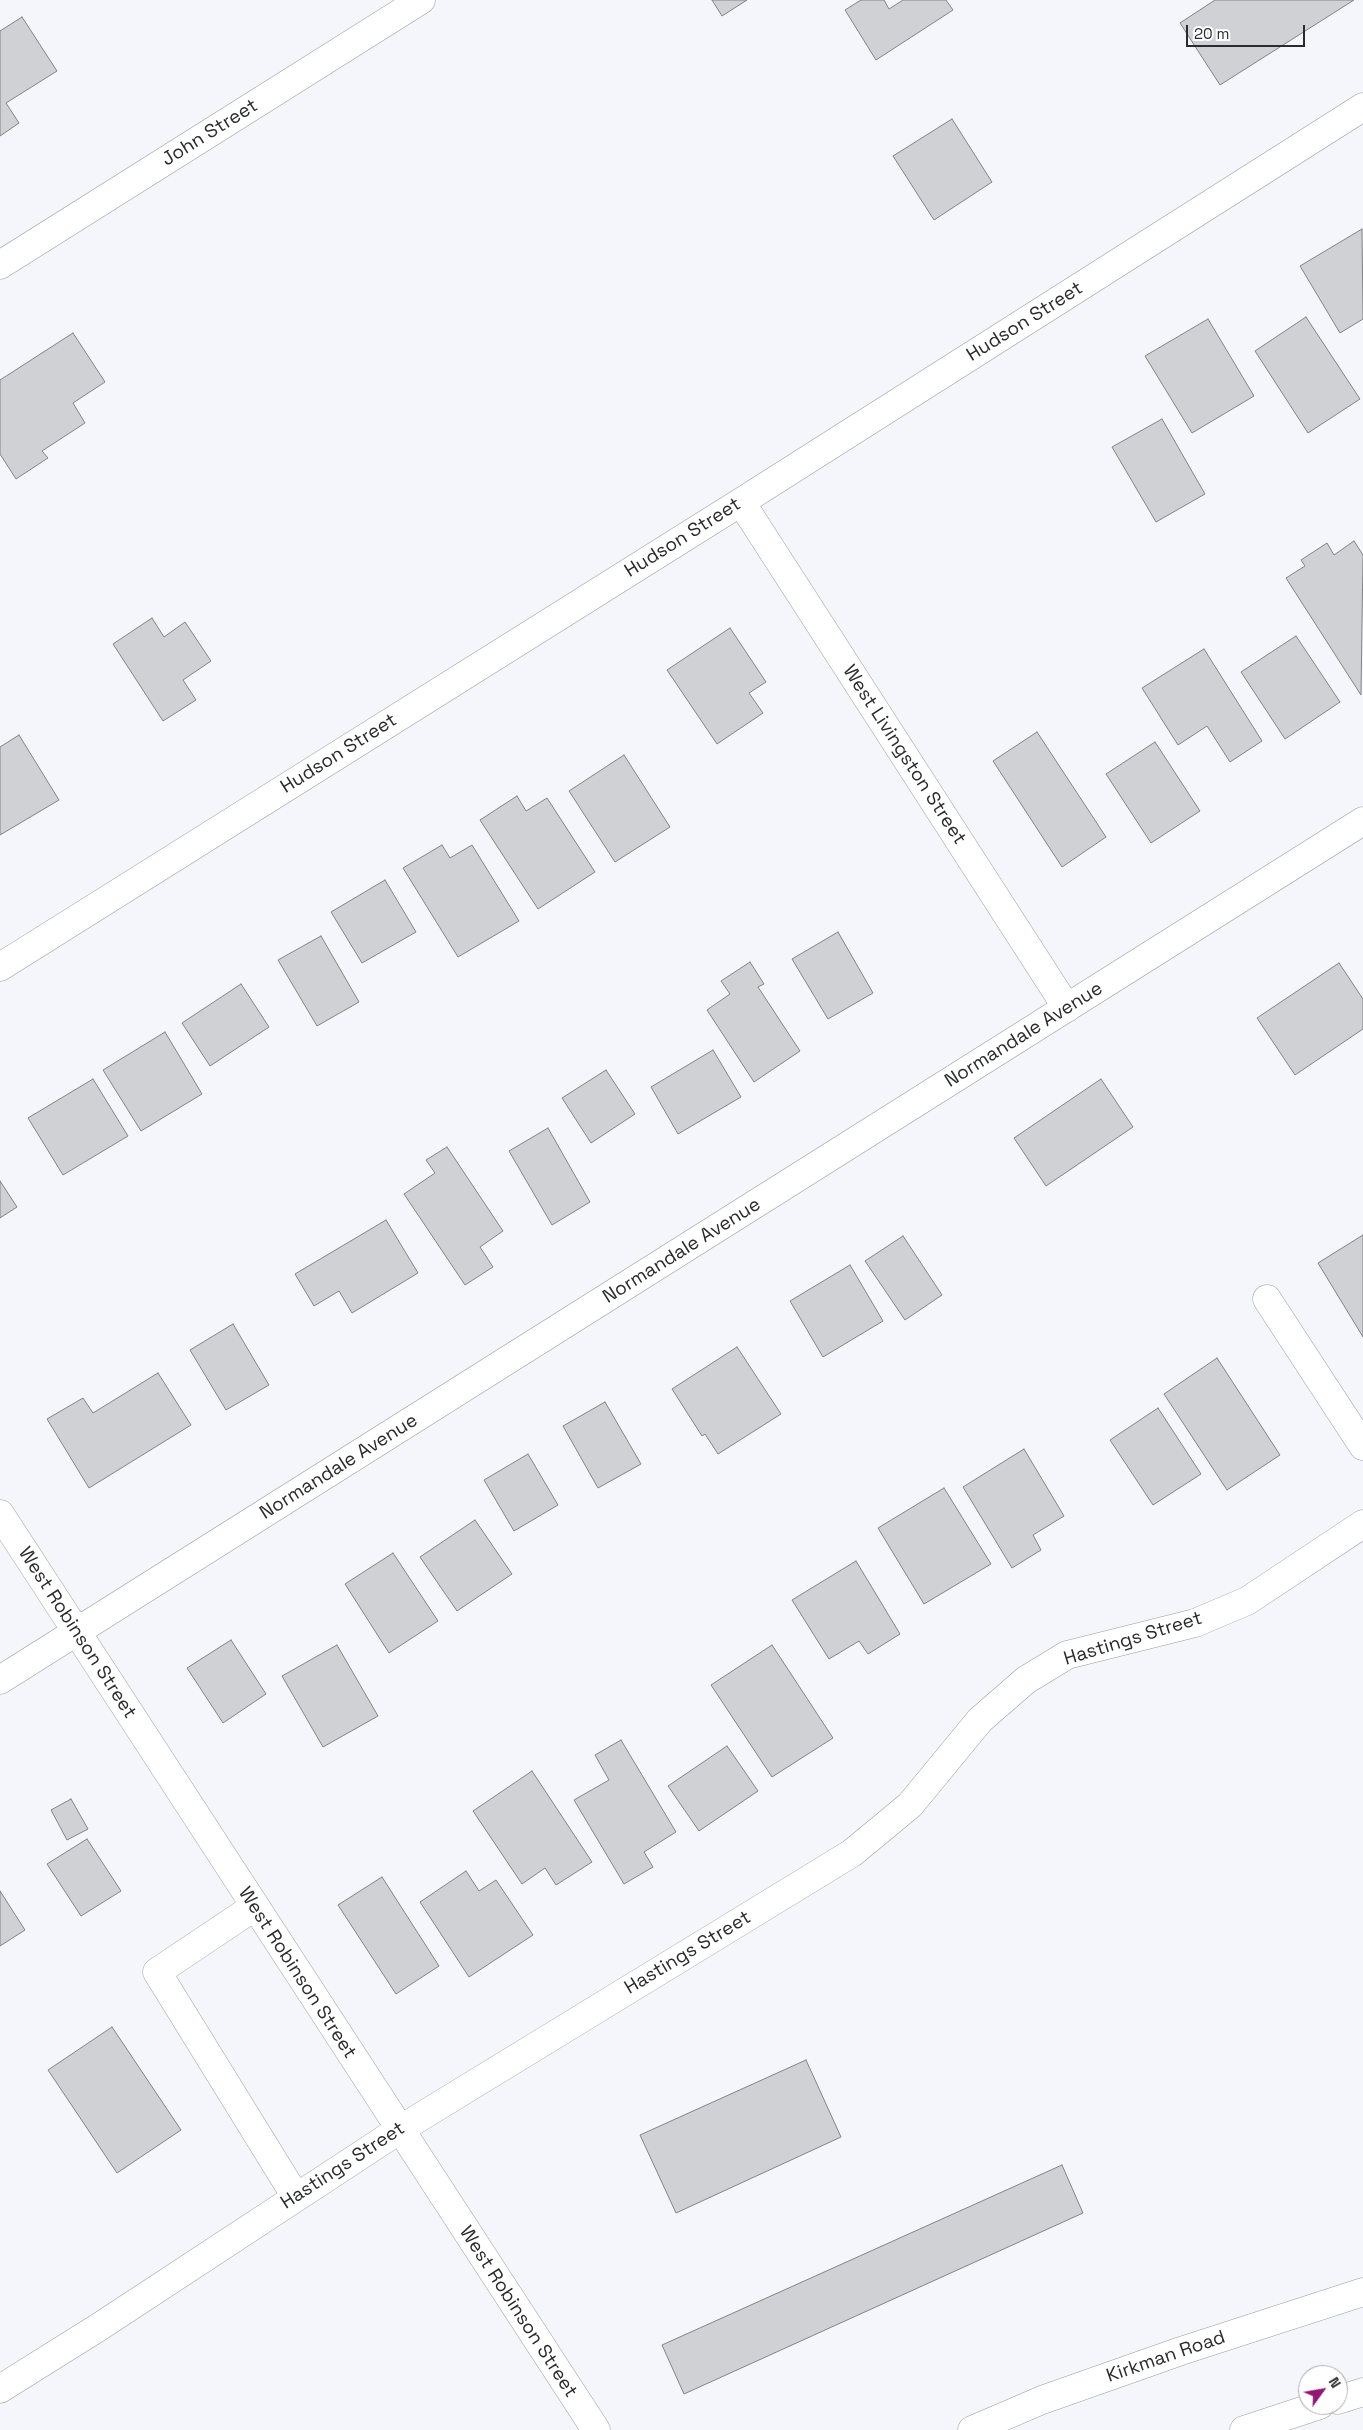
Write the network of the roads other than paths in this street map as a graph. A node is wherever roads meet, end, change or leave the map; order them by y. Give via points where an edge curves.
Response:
1 (418, 1) edge
2 (1363, 107) edge
3 (0, 265) edge
4 (741, 502) junction
5 (1363, 821) edge
6 (0, 967) edge
7 (1068, 1008) junction
8 (1267, 1299) dead end
9 (1363, 1446) edge
10 (0, 1514) edge
11 (1363, 1524) edge
12 (76, 1632) junction
13 (0, 1680) edge
14 (254, 1907) junction
15 (399, 2130) junction
16 (296, 2197) junction
17 (1363, 2292) edge
18 (0, 2389) edge
19 (1363, 2392) edge
20 (1348, 2397) edge
21 (1298, 2412) edge
22 (596, 2430) edge
23 (972, 2430) edge
24 (1244, 2430) edge

1 - 3 street, John Street
2 - 4 street, Hudson Street
4 - 6 street, Hudson Street
4 - 7 street, West Livingston Street
5 - 7 street, Normandale Avenue
7 - 12 street, Normandale Avenue
8 - 9 street
10 - 12 street, West Robinson Street
11 - 15 street, Hastings Street via 1246,1601 1195,1623 1067,1656 1026,1680 980,1720 910,1805 852,1852
12 - 13 street, Normandale Avenue
12 - 14 street, West Robinson Street
14 - 15 street, West Robinson Street
14 - 16 street via 157,1972
15 - 16 street, Hastings Street
15 - 22 street, West Robinson Street
16 - 18 street, Hastings Street
17 - 23 street, Kirkman Road via 1042,2400
19 - 20 street
21 - 24 street

